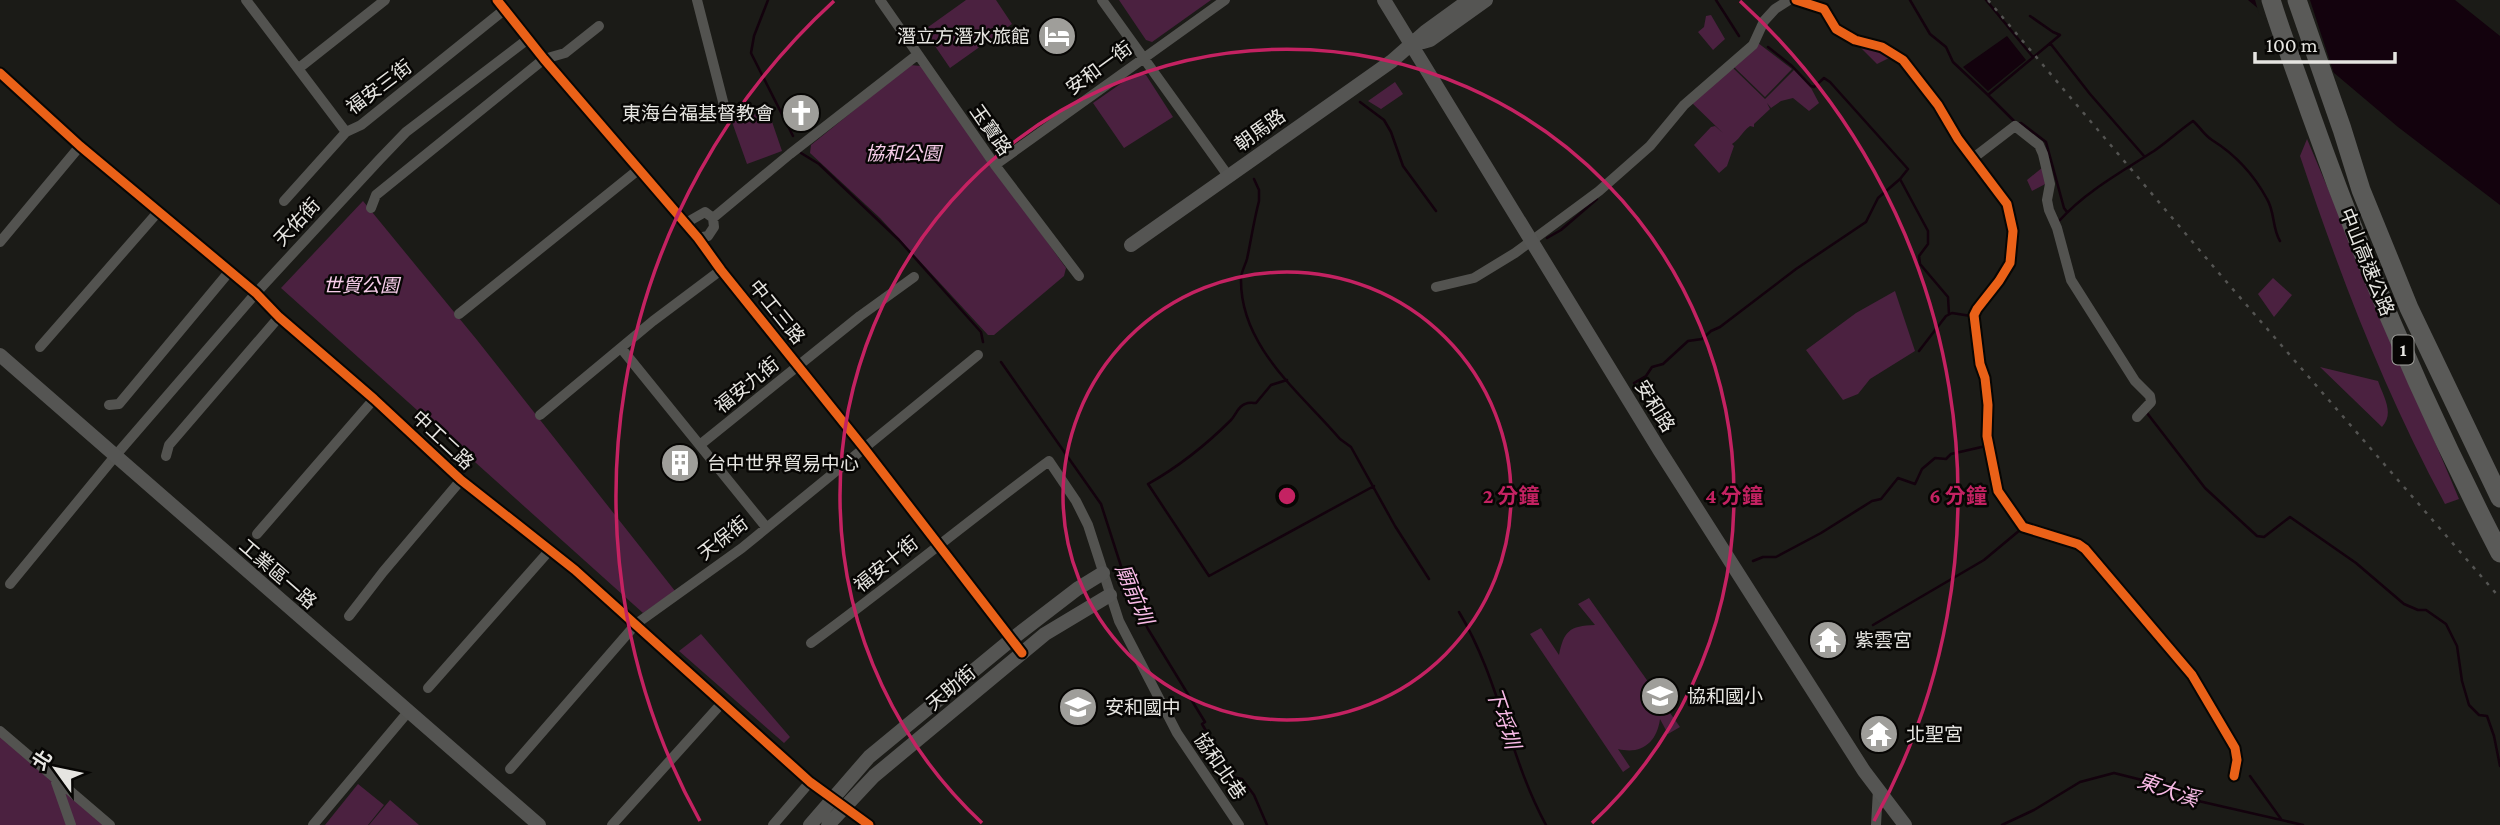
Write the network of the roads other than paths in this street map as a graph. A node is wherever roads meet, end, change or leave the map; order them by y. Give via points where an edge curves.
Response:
1 (246, 0) edge
2 (385, 0) edge
3 (497, 0) edge
4 (697, 0) edge
5 (880, 0) edge
6 (1101, 0) edge
7 (1225, 0) edge
8 (1384, 0) edge
9 (1469, 0) edge
10 (1486, 0) edge
11 (1789, 0) edge
12 (1796, 0) edge
13 (2271, 0) edge
14 (2297, 0) edge
15 (504, 10) junction
16 (599, 26) dead end
17 (528, 39) junction
18 (1411, 46) junction
19 (917, 55) junction
20 (1142, 58) junction
21 (544, 60) junction
22 (299, 68) junction
23 (1, 76) edge
24 (727, 117) dead end
25 (346, 132) junction
26 (80, 146) junction
27 (1972, 159) junction
28 (995, 165) junction
29 (638, 170) junction
30 (1229, 177) junction
31 (284, 201) dead end
32 (371, 208) dead end
33 (158, 212) junction
34 (713, 218) junction
35 (688, 226) junction
36 (698, 238) junction
37 (1531, 241) junction
38 (0, 242) edge
39 (1131, 245) dead end
40 (721, 270) junction
41 (229, 272) junction
42 (914, 276) dead end
43 (1079, 276) dead end
44 (1436, 287) dead end
45 (256, 293) junction
46 (459, 314) dead end
47 (279, 317) junction
48 (40, 347) dead end
49 (621, 348) junction
50 (0, 355) edge
51 (978, 355) dead end
52 (797, 366) junction
53 (374, 399) junction
54 (109, 405) dead end
55 (540, 415) dead end
56 (2137, 417) dead end
57 (701, 444) junction
58 (864, 449) junction
59 (116, 455) junction
60 (166, 456) dead end
61 (1049, 460) joint
62 (461, 480) junction
63 (2500, 498) edge
64 (766, 527) junction
65 (257, 534) dead end
66 (939, 545) junction
67 (549, 551) junction
68 (2500, 553) edge
69 (1103, 573) junction
70 (10, 584) dead end
71 (1110, 595) junction
72 (349, 616) dead end
73 (636, 624) junction
74 (1012, 639) junction
75 (811, 643) dead end
76 (1022, 653) junction
77 (428, 688) dead end
78 (721, 704) junction
79 (408, 712) junction
80 (0, 731) edge
81 (510, 769) dead end
82 (2234, 776) dead end
83 (55, 779) junction
84 (810, 782) junction
85 (1878, 790) junction
86 (833, 798) junction
87 (846, 808) junction
88 (532, 823) edge
89 (71, 825) edge
90 (110, 825) edge
91 (313, 825) edge
92 (612, 825) edge
93 (773, 825) edge
94 (810, 825) edge
95 (828, 825) edge
96 (869, 825) edge
97 (1239, 825) edge
98 (1876, 825) edge
99 (1905, 825) edge

1 - 22 street
2 - 22 street
3 - 15 street, 中工三路
4 - 24 street
5 - 19 street, 玉寶路
6 - 20 street
7 - 20 street, 安和一街
8 - 18 street, 安和路
9 - 18 street, 朝馬路
10 - 18 street, 朝馬路 via 1430,40
11 - 37 street via 1764,21 1753,45 1684,105 1650,146
12 - 27 street via 1824,9 1836,29 1854,40 1882,47 1903,60
13 - 68 highway, 中山高速公路 / 1 via 2349,221 2406,357
14 - 63 highway, 中山高速公路 / 1 via 2361,190 2409,308
15 - 17 street, 中工三路
15 - 25 street, 福安三街 via 362,125
16 - 21 street via 565,53
17 - 21 street, 中工三路
17 - 45 street, 天佑街 via 406,132
18 - 30 street, 朝馬路
18 - 37 street, 安和路
19 - 28 street, 玉寶路
19 - 34 street
20 - 28 street, 安和一街
20 - 30 street
21 - 29 street, 中工三路
21 - 32 street via 376,195
22 - 25 street
23 - 26 street, 中工二路
25 - 31 street, 福安三街
26 - 33 street, 中工二路
26 - 38 street
27 - 56 street via 2015,126 2039,145 2050,184 2049,210 2071,280 2135,381 2150,396 2148,406
27 - 82 street via 2007,204 2013,231 2010,263 1974,315 1998,491 2023,527 2085,549 2192,675 2235,748
28 - 43 street, 玉寶路
29 - 35 street, 中工三路
29 - 46 street
30 - 39 street, 朝馬路
33 - 41 street, 中工二路
33 - 48 street
34 - 35 street via 705,212
34 - 36 street via 708,236
35 - 36 street, 中工三路
36 - 40 street, 中工三路
37 - 44 street via 1474,278
37 - 85 street, 安和路
40 - 49 street
40 - 52 street, 中工三路
41 - 45 street, 中工二路
41 - 54 street via 119,404
42 - 52 street, 福安九街
45 - 47 street, 中工二路
45 - 59 street, 天佑街
47 - 53 street, 中工二路
47 - 60 street via 169,445
49 - 55 street
49 - 57 street
50 - 59 street, 工業區一路
51 - 58 street, 天保街
52 - 57 street, 福安九街
52 - 58 street, 中工三路
53 - 62 street, 中工二路
53 - 65 street
57 - 64 street
58 - 64 street, 天保街
58 - 66 street, 中工三路
59 - 70 street, 天佑街
59 - 79 street, 工業區一路
61 - 66 street, 福安十街
61 - 69 street, 協和北巷 via 1088,525
62 - 67 street, 中工二路
62 - 72 street
64 - 73 street, 天保街
66 - 74 street, 中工三路
66 - 75 street, 福安十街
67 - 73 street, 中工二路
67 - 77 street
69 - 71 street, 協和北巷
69 - 74 street
71 - 76 street, 天助街
71 - 97 street, 協和北巷 via 1118,621 1177,733
73 - 78 street, 中工二路
73 - 81 street, 天保街
74 - 76 street, 中工三路
74 - 86 street via 869,757
76 - 87 street, 天助街 via 874,776
78 - 84 street, 中工二路
78 - 92 street
79 - 88 street, 工業區一路
79 - 91 street
80 - 83 street
83 - 89 street
83 - 90 street
84 - 86 street, 中工二路
84 - 93 street
85 - 98 street
85 - 99 street, 安和路
86 - 87 street, 中工二路
86 - 94 street
87 - 95 street, 天助街
87 - 96 street, 中工二路

